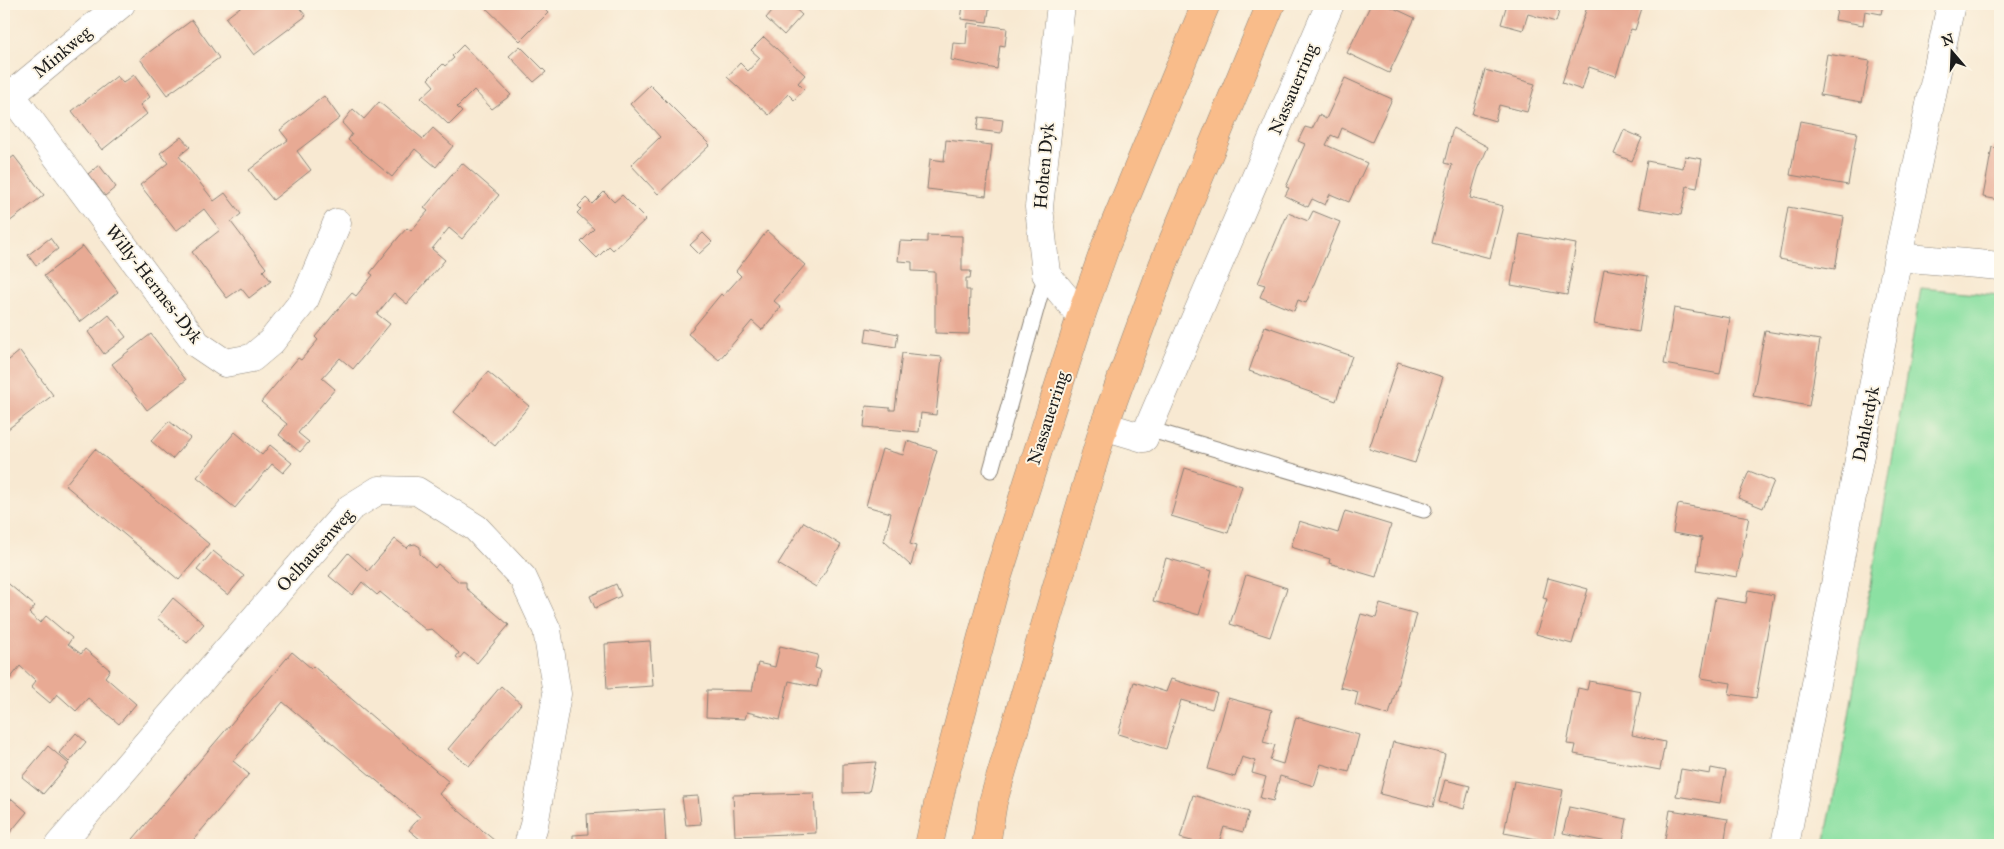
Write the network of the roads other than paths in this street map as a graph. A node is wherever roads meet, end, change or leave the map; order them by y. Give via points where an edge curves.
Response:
1 (121, 4) edge
2 (1061, 4) edge
3 (1206, 4) edge
4 (1271, 4) edge
5 (1330, 4) edge
6 (1951, 4) edge
7 (7, 98) edge
8 (337, 223) dead end
9 (1898, 258) junction
10 (2000, 266) edge
11 (1046, 274) junction
12 (1081, 316) junction
13 (1104, 426) junction
14 (1146, 434) junction
15 (991, 470) dead end
16 (1424, 510) dead end
17 (60, 845) edge
18 (528, 845) edge
19 (929, 845) edge
20 (986, 845) edge
21 (1785, 845) edge

1 - 7 street, Minkweg
2 - 11 street, Hohen Dyk via 1039,207
3 - 12 main road, Nassauerring via 1106,245
4 - 13 main road via 1163,265
5 - 14 street, Nassauerring
6 - 9 street, Dahlerdyk
7 - 8 street, Willy-Hermes-Dyk via 197,344 225,363 252,358 271,342 305,299
9 - 10 street
9 - 21 street, Dahlerdyk
11 - 12 street
11 - 15 lane
12 - 19 main road, Nassauerring via 998,576
13 - 14 street
13 - 20 main road via 993,802
14 - 16 lane
17 - 18 street, Oelhausenweg via 350,508 379,490 417,492 476,528 523,578 547,630 556,694

